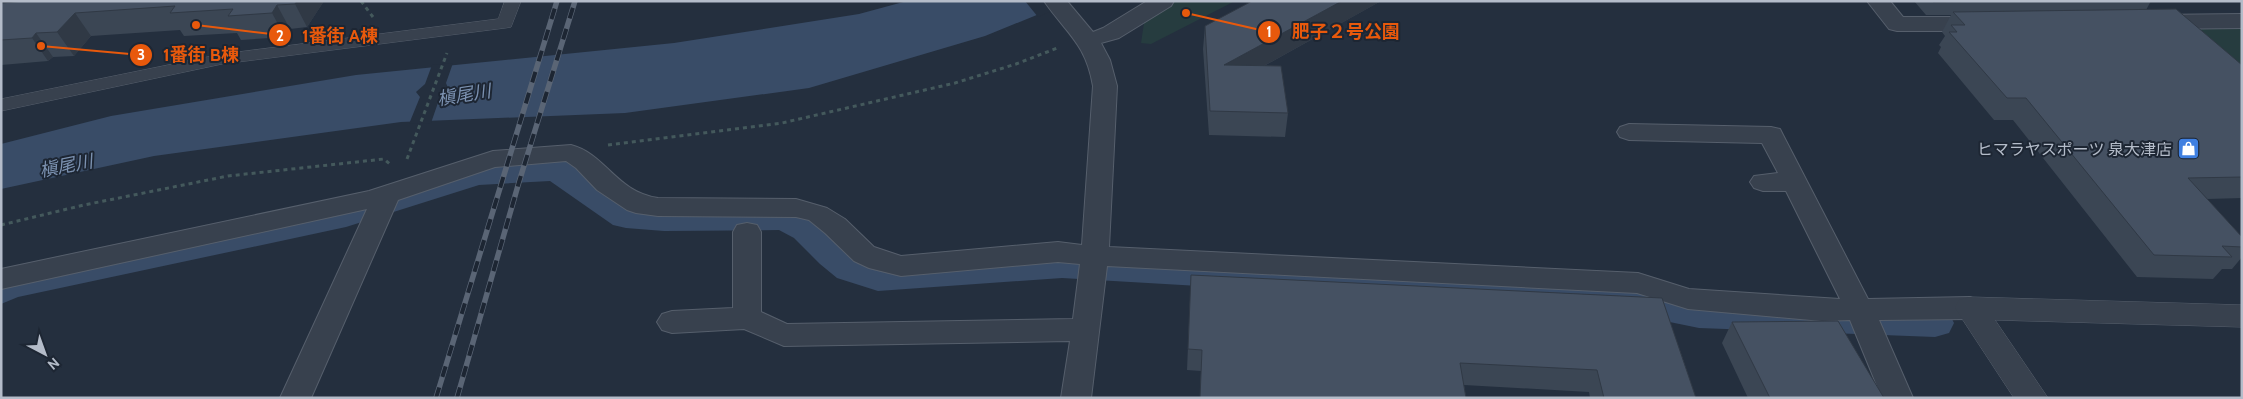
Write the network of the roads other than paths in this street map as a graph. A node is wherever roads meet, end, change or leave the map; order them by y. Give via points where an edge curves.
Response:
1 (513, 1) edge
2 (1054, 1) edge
3 (1163, 1) edge
4 (1878, 1) edge
5 (2145, 1) edge
6 (2242, 21) edge
7 (2130, 22) edge
8 (2169, 22) junction
9 (2004, 23) edge
10 (1080, 39) junction
11 (2191, 41) edge
12 (1, 105) edge
13 (1628, 132) dead end
14 (1763, 182) dead end
15 (1794, 182) junction
16 (382, 203) junction
17 (747, 232) dead end
18 (1094, 265) junction
19 (1, 279) edge
20 (1970, 308) junction
21 (2242, 316) edge
22 (747, 318) junction
23 (1863, 318) junction
24 (672, 322) dead end
25 (1086, 330) junction
26 (295, 398) edge
27 (1076, 398) edge
28 (1898, 398) edge
29 (2032, 398) edge

1 - 12 street via 505,23 222,59
2 - 10 street
3 - 10 street via 1111,33
4 - 9 street via 1897,24
5 - 8 street
6 - 8 street
7 - 8 street
8 - 11 street
10 - 18 street via 1102,66 1105,86
13 - 15 street via 1671,124 1771,135
14 - 15 street
15 - 23 street
16 - 18 street via 493,159 571,153 585,162 606,184 636,204 796,208 818,214 864,254 901,266 1058,252
16 - 19 street
16 - 26 street
17 - 22 street
18 - 23 street via 1113,257 1638,284 1688,299 1822,310
18 - 25 street
20 - 21 street
20 - 23 street
20 - 29 street
22 - 24 street
22 - 25 street via 784,335
23 - 28 street
25 - 27 street

